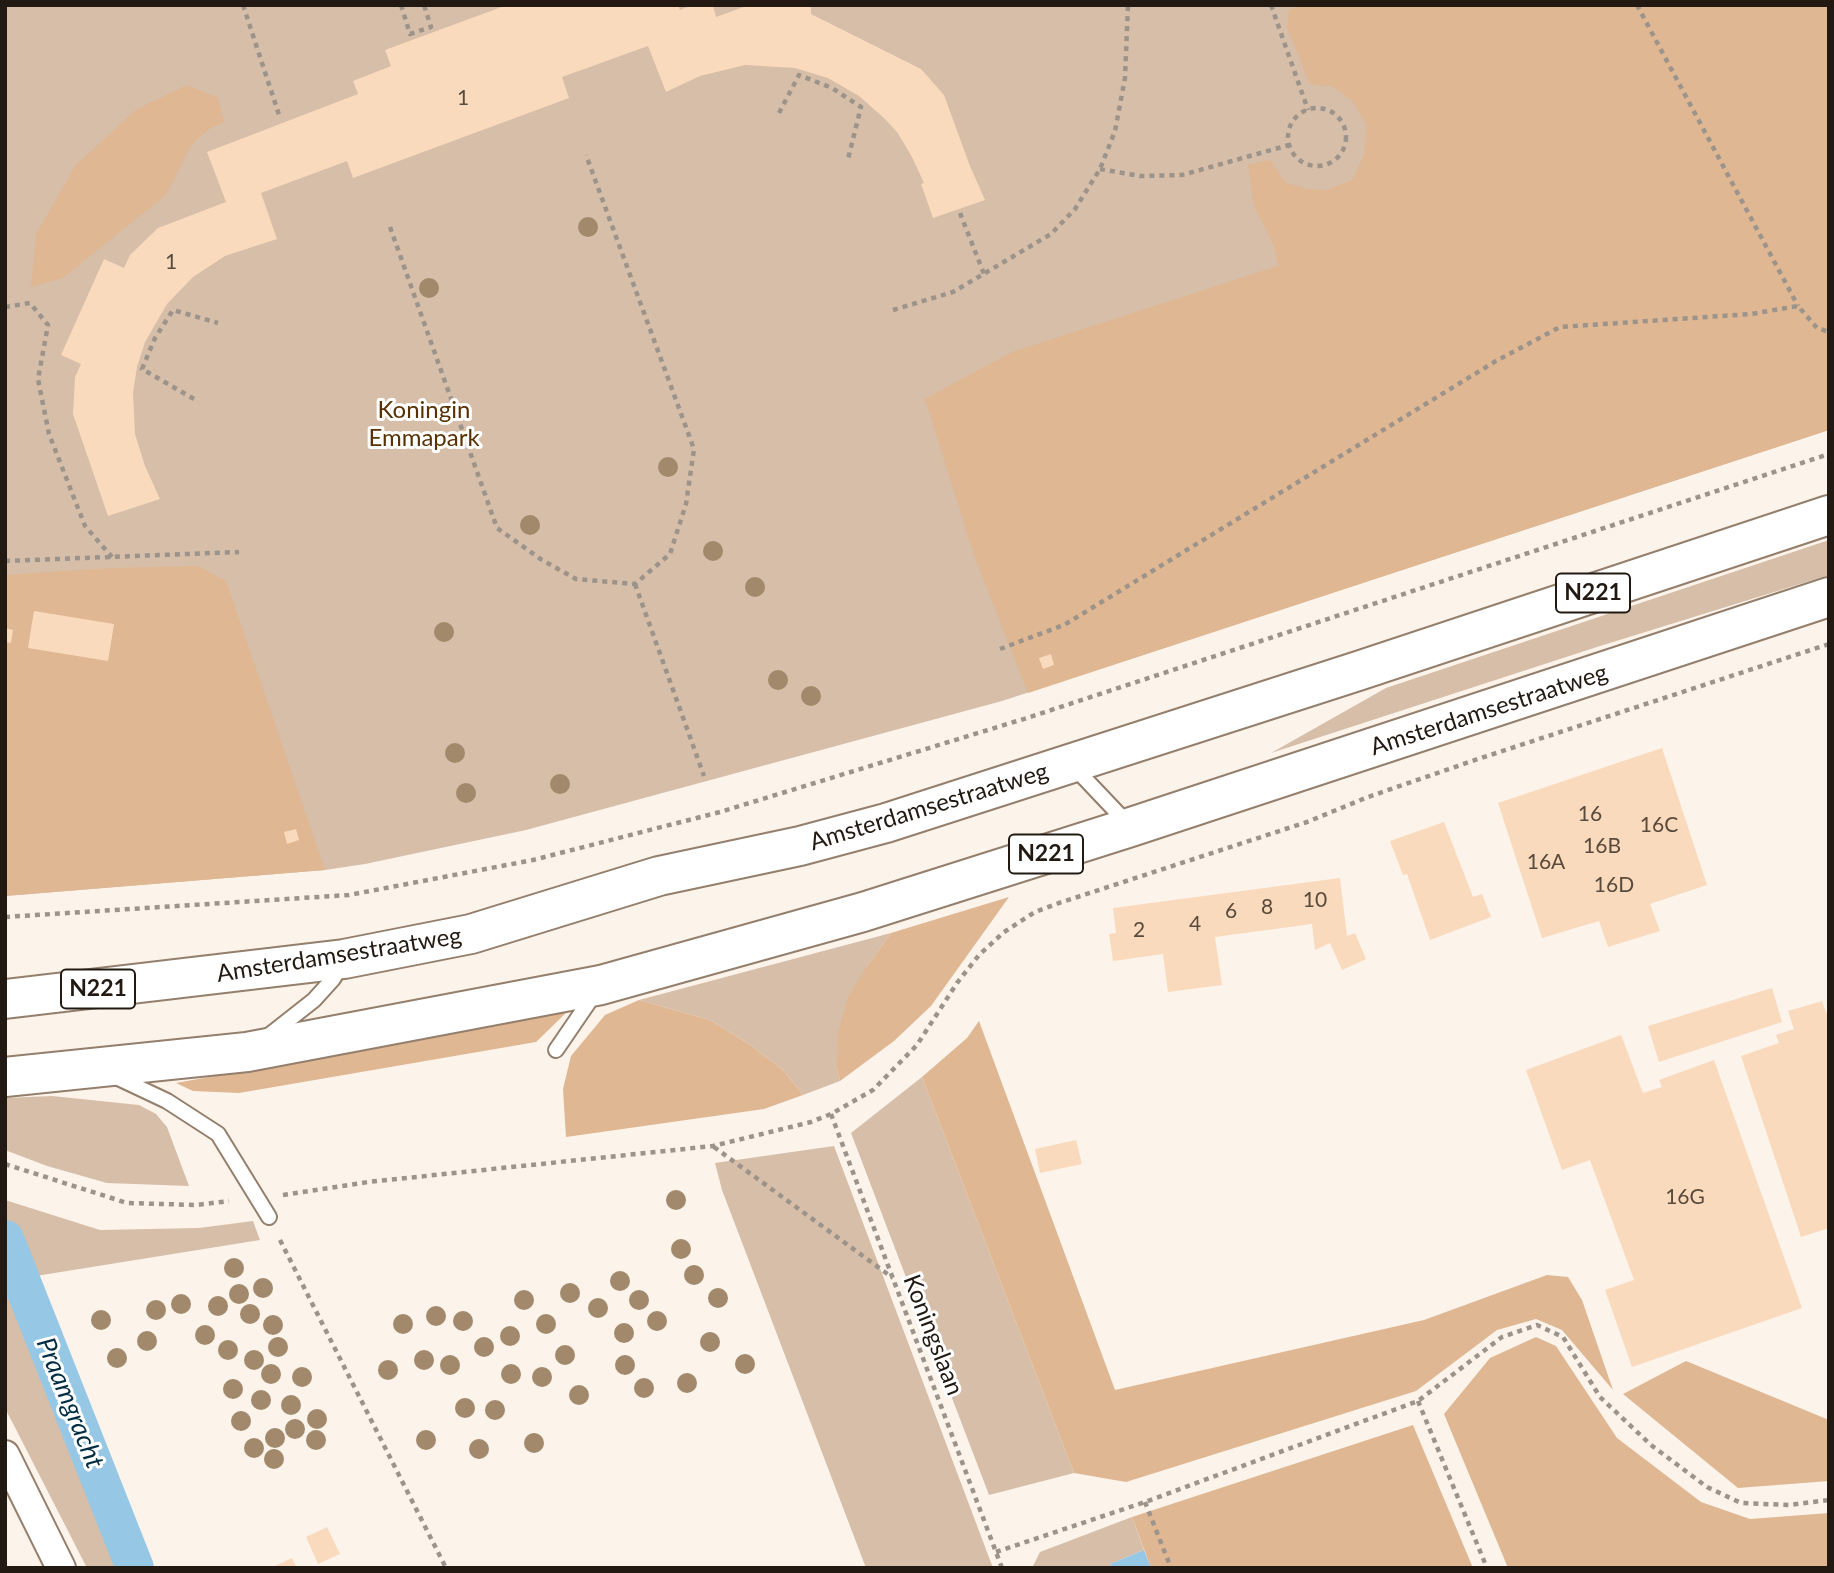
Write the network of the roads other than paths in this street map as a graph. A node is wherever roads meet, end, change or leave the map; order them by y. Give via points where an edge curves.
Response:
1 (1829, 515) edge
2 (1829, 597) edge
3 (1071, 764) junction
4 (1131, 827) junction
5 (344, 959) junction
6 (601, 985) junction
7 (5, 999) edge
8 (556, 1050) dead end
9 (247, 1052) junction
10 (97, 1068) junction
11 (5, 1077) edge
12 (269, 1217) road end
13 (5, 1455) edge
14 (61, 1568) edge

1 - 3 main road, Amsterdamsestraatweg / N221
2 - 4 main road, Amsterdamsestraatweg / N221
3 - 4 lane
3 - 5 main road, Amsterdamsestraatweg / N221 via 886,823 659,876 471,934
4 - 6 main road, Amsterdamsestraatweg / N221 via 863,912
5 - 7 main road, Amsterdamsestraatweg / N221
5 - 9 lane via 314,1000
6 - 8 lane
6 - 9 main road, Amsterdamsestraatweg / N221
9 - 10 main road, Amsterdamsestraatweg / N221
10 - 11 main road, Amsterdamsestraatweg / N221
10 - 12 lane via 167,1101 218,1134
13 - 14 street

